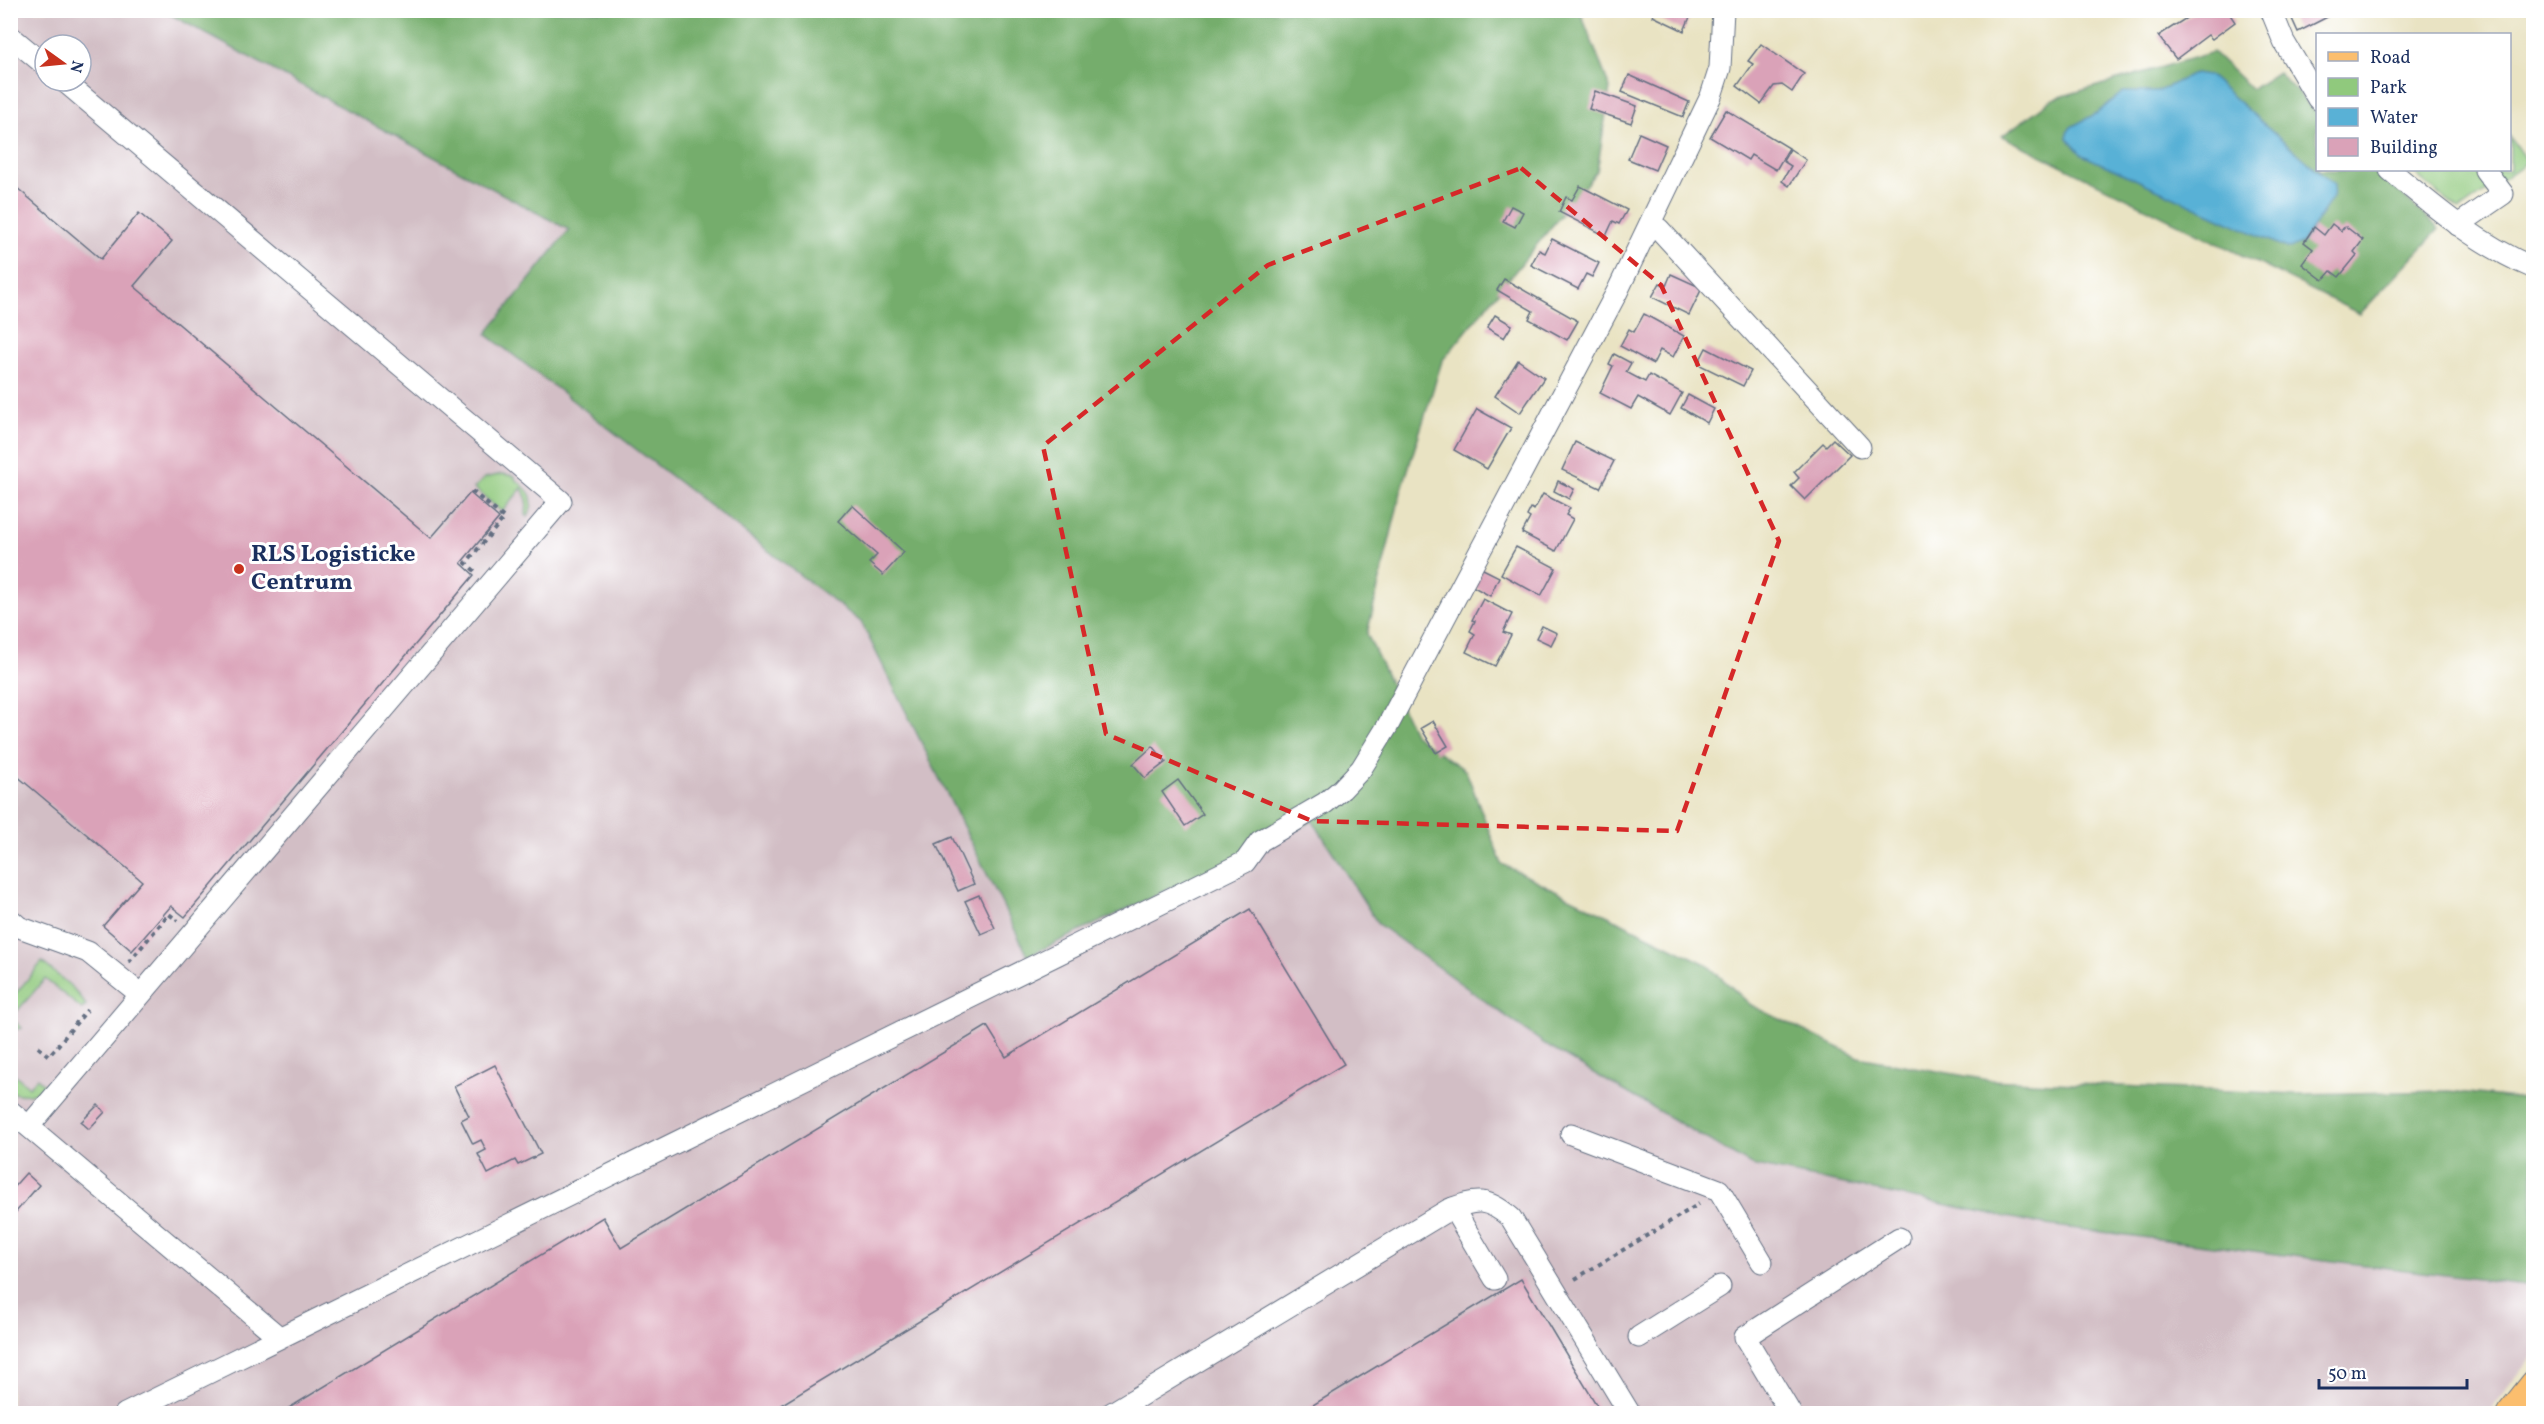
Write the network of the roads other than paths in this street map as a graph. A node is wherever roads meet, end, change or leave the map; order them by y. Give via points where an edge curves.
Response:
1 (1723, 10) edge
2 (2271, 10) edge
3 (10, 36) edge
4 (33, 55) edge
5 (78, 93) edge
6 (2316, 96) edge
7 (2391, 171) edge
8 (2486, 171) edge
9 (1650, 225) junction
10 (2458, 225) junction
11 (2534, 268) edge
12 (1860, 447) dead end
13 (10, 919) edge
14 (140, 994) junction
15 (10, 1110) edge
16 (29, 1126) junction
17 (1571, 1134) dead end
18 (1453, 1208) junction
19 (1899, 1238) dead end
20 (1762, 1262) dead end
21 (1495, 1279) dead end
22 (1720, 1286) dead end
23 (279, 1336) junction
24 (1639, 1337) dead end
25 (2534, 1384) edge
26 (125, 1413) edge
27 (1110, 1413) edge
28 (1630, 1413) edge
29 (1791, 1413) edge
30 (2510, 1413) edge

1 - 9 street via 1720,68 1711,96
2 - 6 street via 2284,42
3 - 4 street
5 - 14 street via 561,501
7 - 10 street
8 - 10 street via 2503,194
9 - 12 street via 1659,229 1720,293
9 - 23 street via 1387,727 1361,769 1325,803 1260,841 1245,862
10 - 11 street via 2485,244
13 - 14 street via 19,927 88,952
14 - 16 street
15 - 16 street
16 - 23 street
17 - 20 street via 1719,1190
18 - 21 street
18 - 27 street
18 - 28 street via 1484,1200 1511,1218
19 - 29 street via 1745,1337
22 - 24 street
23 - 26 street
25 - 30 main road

